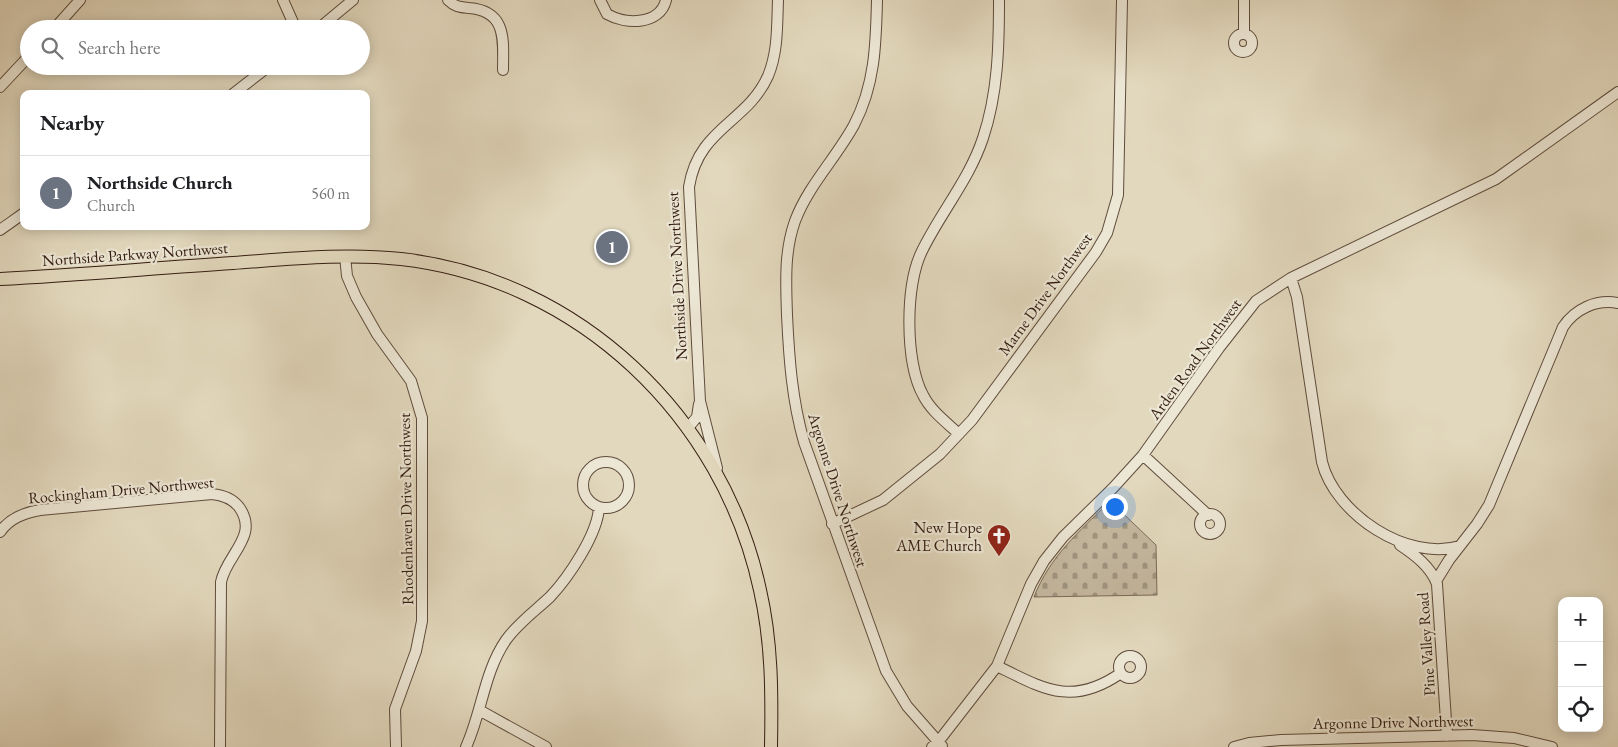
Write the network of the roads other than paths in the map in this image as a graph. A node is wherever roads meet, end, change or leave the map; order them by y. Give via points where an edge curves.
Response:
1 (80, 0) edge
2 (283, 0) edge
3 (352, 0) edge
4 (448, 0) edge
5 (600, 0) edge
6 (666, 0) edge
7 (778, 0) edge
8 (877, 0) edge
9 (999, 0) edge
10 (1122, 0) edge
11 (1244, 0) edge
12 (62, 20) edge
13 (292, 20) edge
14 (329, 20) edge
15 (1244, 34) dead end
16 (20, 66) edge
17 (504, 70) dead end
18 (257, 75) edge
19 (0, 87) edge
20 (238, 90) edge
21 (1618, 92) edge
22 (20, 216) edge
23 (0, 229) edge
24 (345, 260) junction
25 (1291, 278) junction
26 (0, 280) edge
27 (0, 286) edge
28 (1618, 303) edge
29 (700, 401) junction
30 (703, 417) junction
31 (689, 431) junction
32 (959, 434) junction
33 (1142, 455) junction
34 (718, 474) junction
35 (599, 507) junction
36 (1208, 514) dead end
37 (832, 524) junction
38 (0, 532) edge
39 (1391, 540) junction
40 (1460, 546) junction
41 (1436, 581) junction
42 (997, 666) junction
43 (1121, 673) dead end
44 (479, 710) junction
45 (1446, 736) junction
46 (938, 745) edge
47 (1250, 745) edge
48 (220, 747) edge
49 (396, 747) edge
50 (466, 747) edge
51 (546, 747) edge
52 (771, 747) edge
53 (1234, 747) edge
54 (1552, 747) edge

1 - 12 street
2 - 13 street
3 - 14 street
4 - 17 street via 457,7 485,12 498,22 504,38
5 - 6 street via 607,14 638,21 659,15
7 - 29 street, Northside Drive Northwest via 777,40 768,76 757,94 702,150 690,177 688,198
8 - 37 street, Argonne Drive Northwest via 875,62 864,103 854,125 800,209 790,235 786,262 789,359 795,409
9 - 32 street via 997,80 983,138 970,170 921,254 910,297 912,358 917,382 932,408
10 - 32 street, Marne Drive Northwest via 1120,177 1110,226 1096,252
11 - 15 street
16 - 19 street
18 - 20 street
21 - 25 street, Arden Road Northwest via 1496,179
22 - 23 street
24 - 26 main road, Northside Parkway Northwest
24 - 27 main road, Northside Parkway Northwest
24 - 31 main road, Northside Parkway Northwest via 402,259 431,264 510,288 554,309 588,329 627,359
24 - 49 street, Rhodenhaven Drive Northwest via 353,290 377,334 411,381 422,418 422,621 416,651 395,709
25 - 33 street, Arden Road Northwest via 1267,292 1247,311
25 - 39 street via 1297,297 1324,474 1353,511
28 - 40 street via 1589,305 1562,327 1489,505
29 - 30 street, Northside Drive Northwest
29 - 31 street, Northside Drive Northwest via 697,417
30 - 31 street via 700,427
30 - 34 street, Northside Drive Northwest
31 - 34 main road, Northside Drive Northwest
32 - 37 street, Marne Drive Northwest via 940,454 883,500
33 - 36 street
33 - 42 street, Arden Road Northwest via 1044,561
34 - 52 main road, Northside Drive Northwest via 743,531 760,588 770,657
35 - 35 street via 618,505 628,492 627,475 613,463 596,464 584,478 586,496
35 - 44 street via 590,536 571,570 550,597 514,630 498,654
37 - 46 street, Argonne Drive Northwest via 886,671 907,706
38 - 48 street, Rockingham Drive Northwest via 20,515 40,510 212,494 237,504 245,518 246,531 240,548 227,563 221,582
39 - 40 street via 1444,549
39 - 41 street via 1417,557
40 - 41 street
41 - 45 street, Pine Valley Road
42 - 43 street via 1043,688 1062,693 1088,690
42 - 46 street, Arden Road Northwest
44 - 50 street
44 - 51 street
45 - 47 street, Argonne Drive Northwest via 1281,740
45 - 54 street, Argonne Drive Northwest via 1492,736
47 - 53 street, Argonne Drive Northwest

